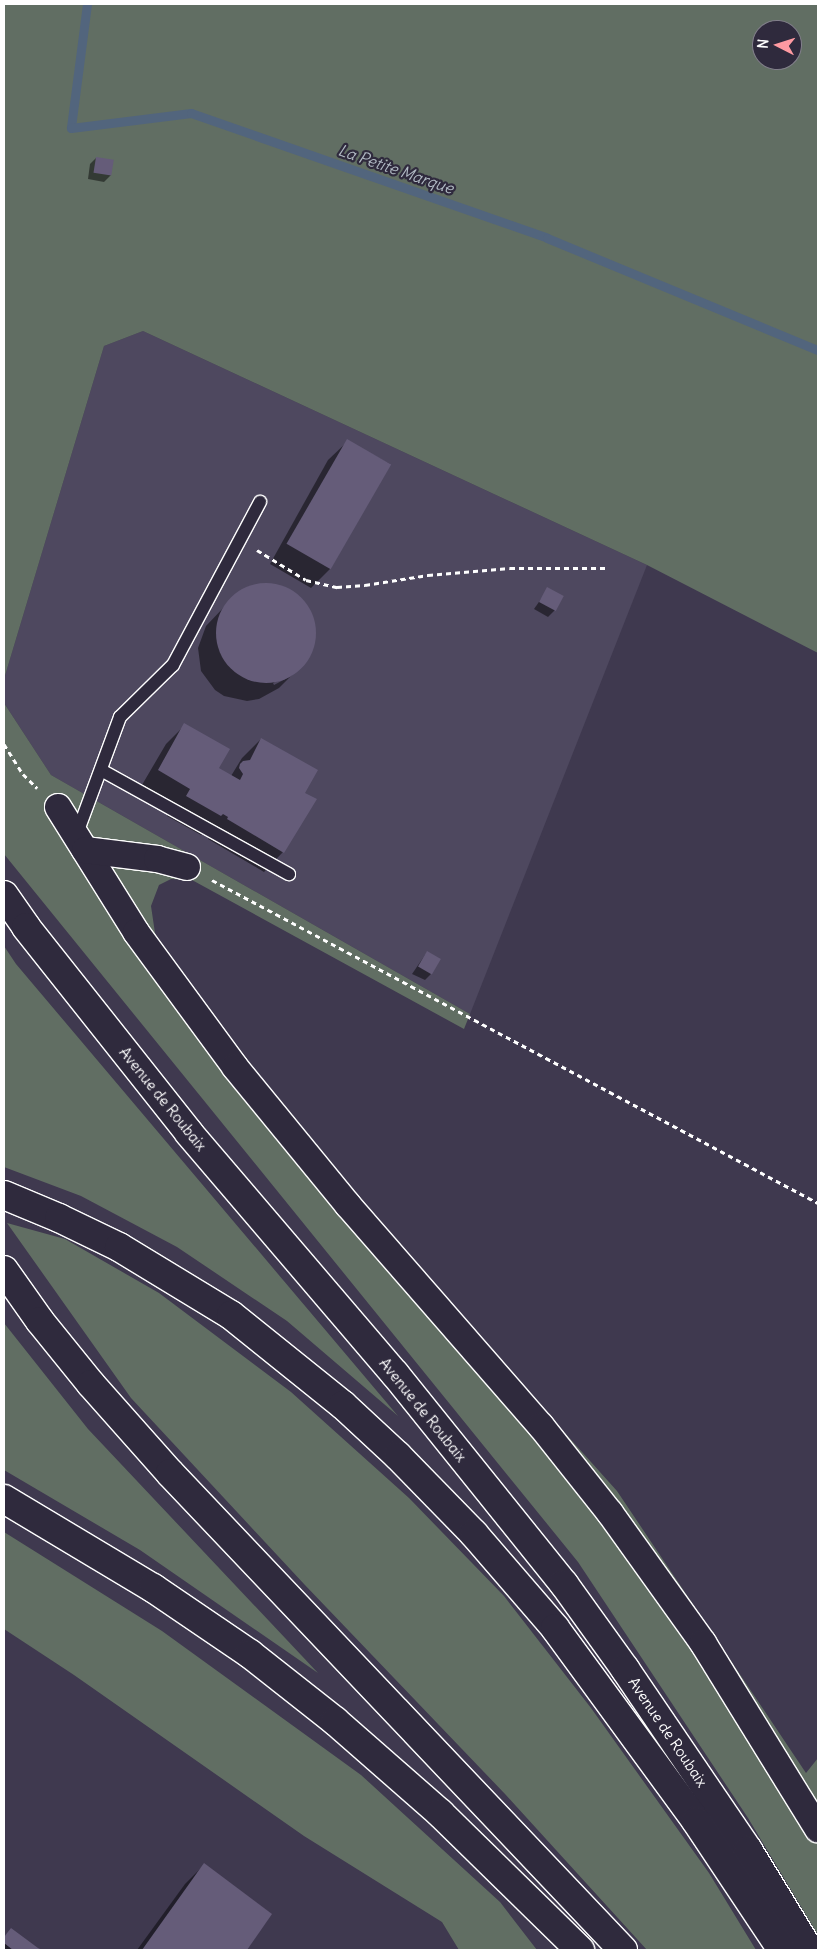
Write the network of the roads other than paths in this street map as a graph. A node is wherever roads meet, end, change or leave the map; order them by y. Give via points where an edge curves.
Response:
1 (260, 502) dead end
2 (101, 770) junction
3 (58, 807) road end
4 (81, 843) junction
5 (187, 867) road end
6 (289, 874) dead end
7 (4, 895) edge
8 (4, 1195) edge
9 (4, 1270) edge
10 (4, 1499) edge
11 (818, 1829) edge
12 (580, 1950) edge
13 (623, 1950) edge
14 (782, 1950) edge
15 (809, 1950) edge

1 - 2 lane via 173,664 120,717
2 - 4 lane
2 - 6 lane
3 - 4 street
4 - 5 street
4 - 11 street via 136,932 235,1067 348,1205 541,1426 610,1513 703,1643
7 - 15 highway, Avenue de Roubaix via 189,1133 395,1374 564,1584 626,1669 742,1842
8 - 14 highway via 119,1247 224,1310 343,1405 398,1456 474,1534 560,1636 701,1828
9 - 13 highway via 91,1384 170,1473
10 - 12 highway via 154,1588 250,1654 434,1807

